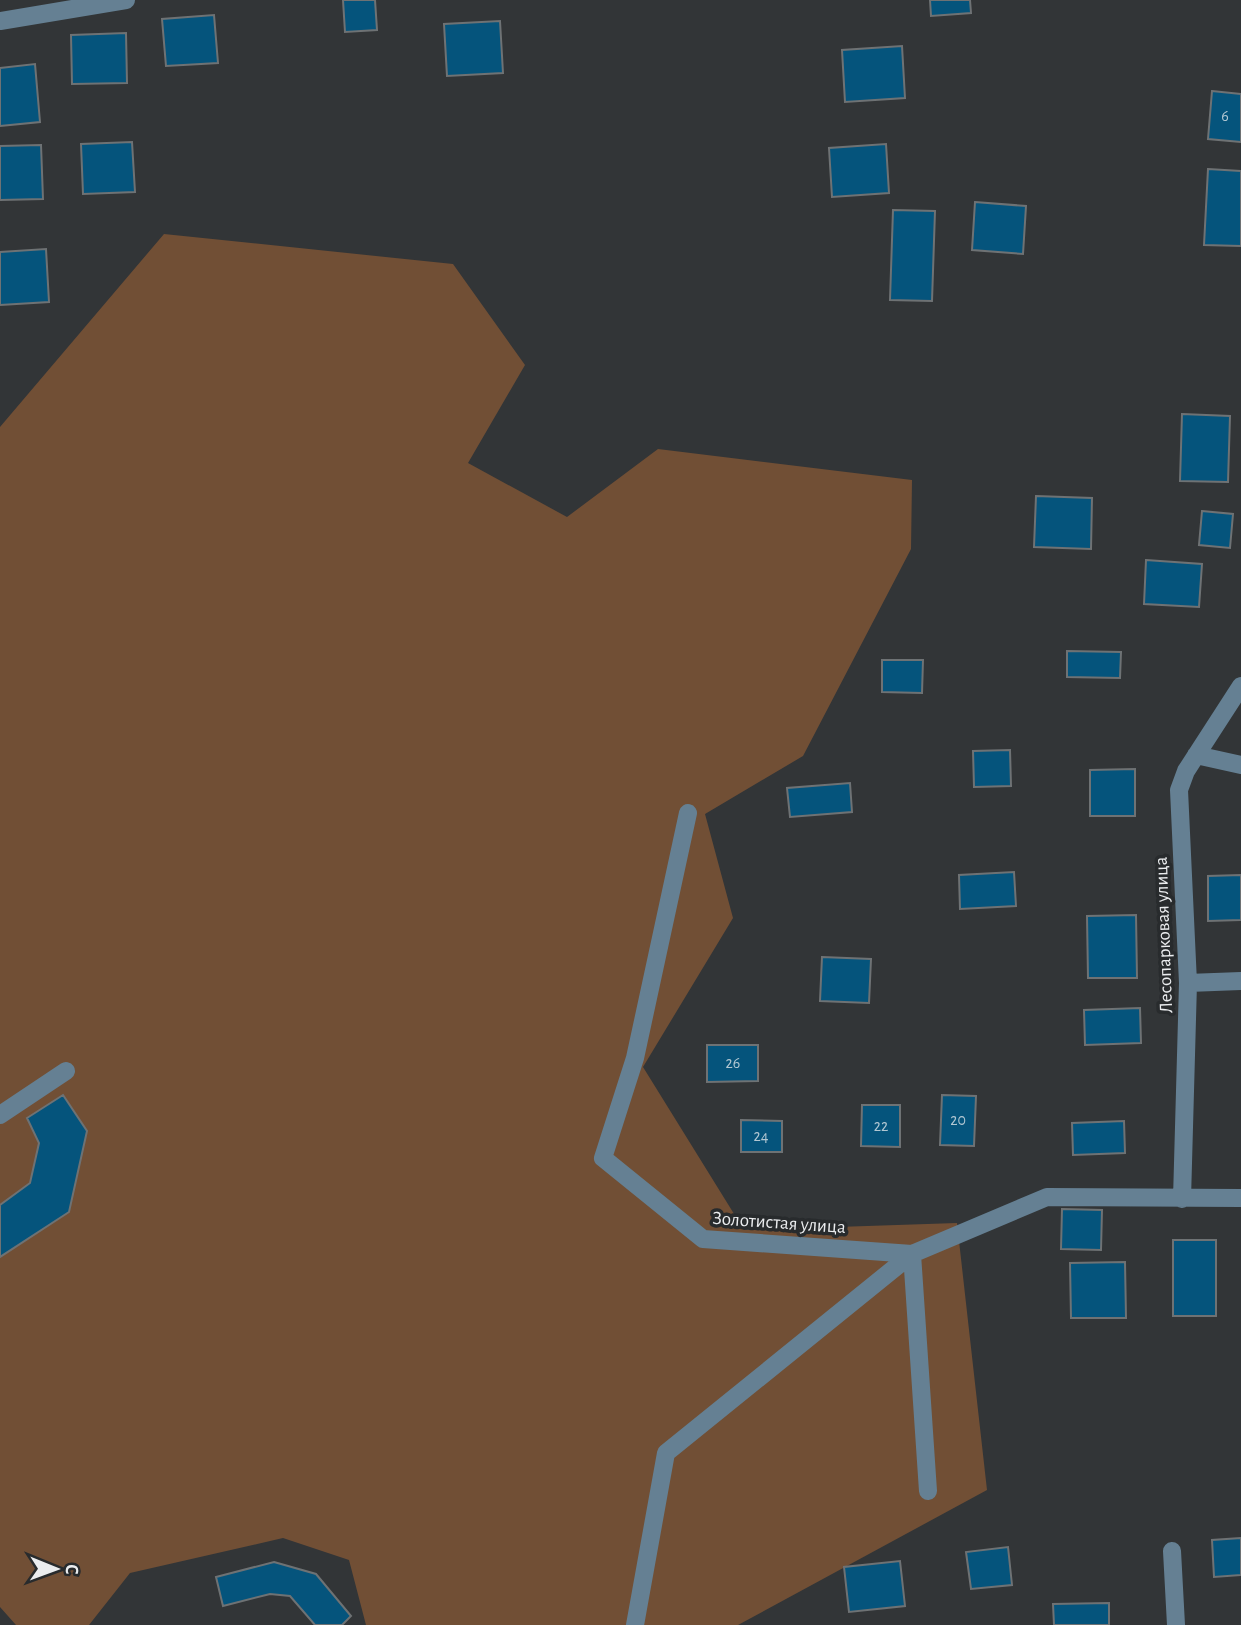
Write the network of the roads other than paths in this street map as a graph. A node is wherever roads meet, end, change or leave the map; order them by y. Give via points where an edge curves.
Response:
1 (126, 0) edge
2 (0, 22) edge
3 (1241, 686) edge
4 (1196, 755) junction
5 (1241, 765) edge
6 (688, 813) dead end
7 (1241, 981) edge
8 (1188, 983) junction
9 (66, 1071) dead end
10 (0, 1115) edge
11 (1241, 1198) edge
12 (1182, 1199) junction
13 (912, 1254) junction
14 (928, 1491) dead end
15 (1172, 1551) dead end
16 (635, 1625) edge
17 (1176, 1625) edge

1 - 2 street
3 - 4 street, Лесопарковая улица
4 - 5 street
4 - 8 street, Лесопарковая улица via 1179,790
6 - 13 street, Золотистая улица via 635,1058 603,1158 703,1239
7 - 8 street
8 - 12 street, Лесопарковая улица
9 - 10 street
11 - 12 street, Золотистая улица
12 - 13 street, Золотистая улица via 1047,1197
13 - 14 street
13 - 16 street via 666,1453
15 - 17 street

